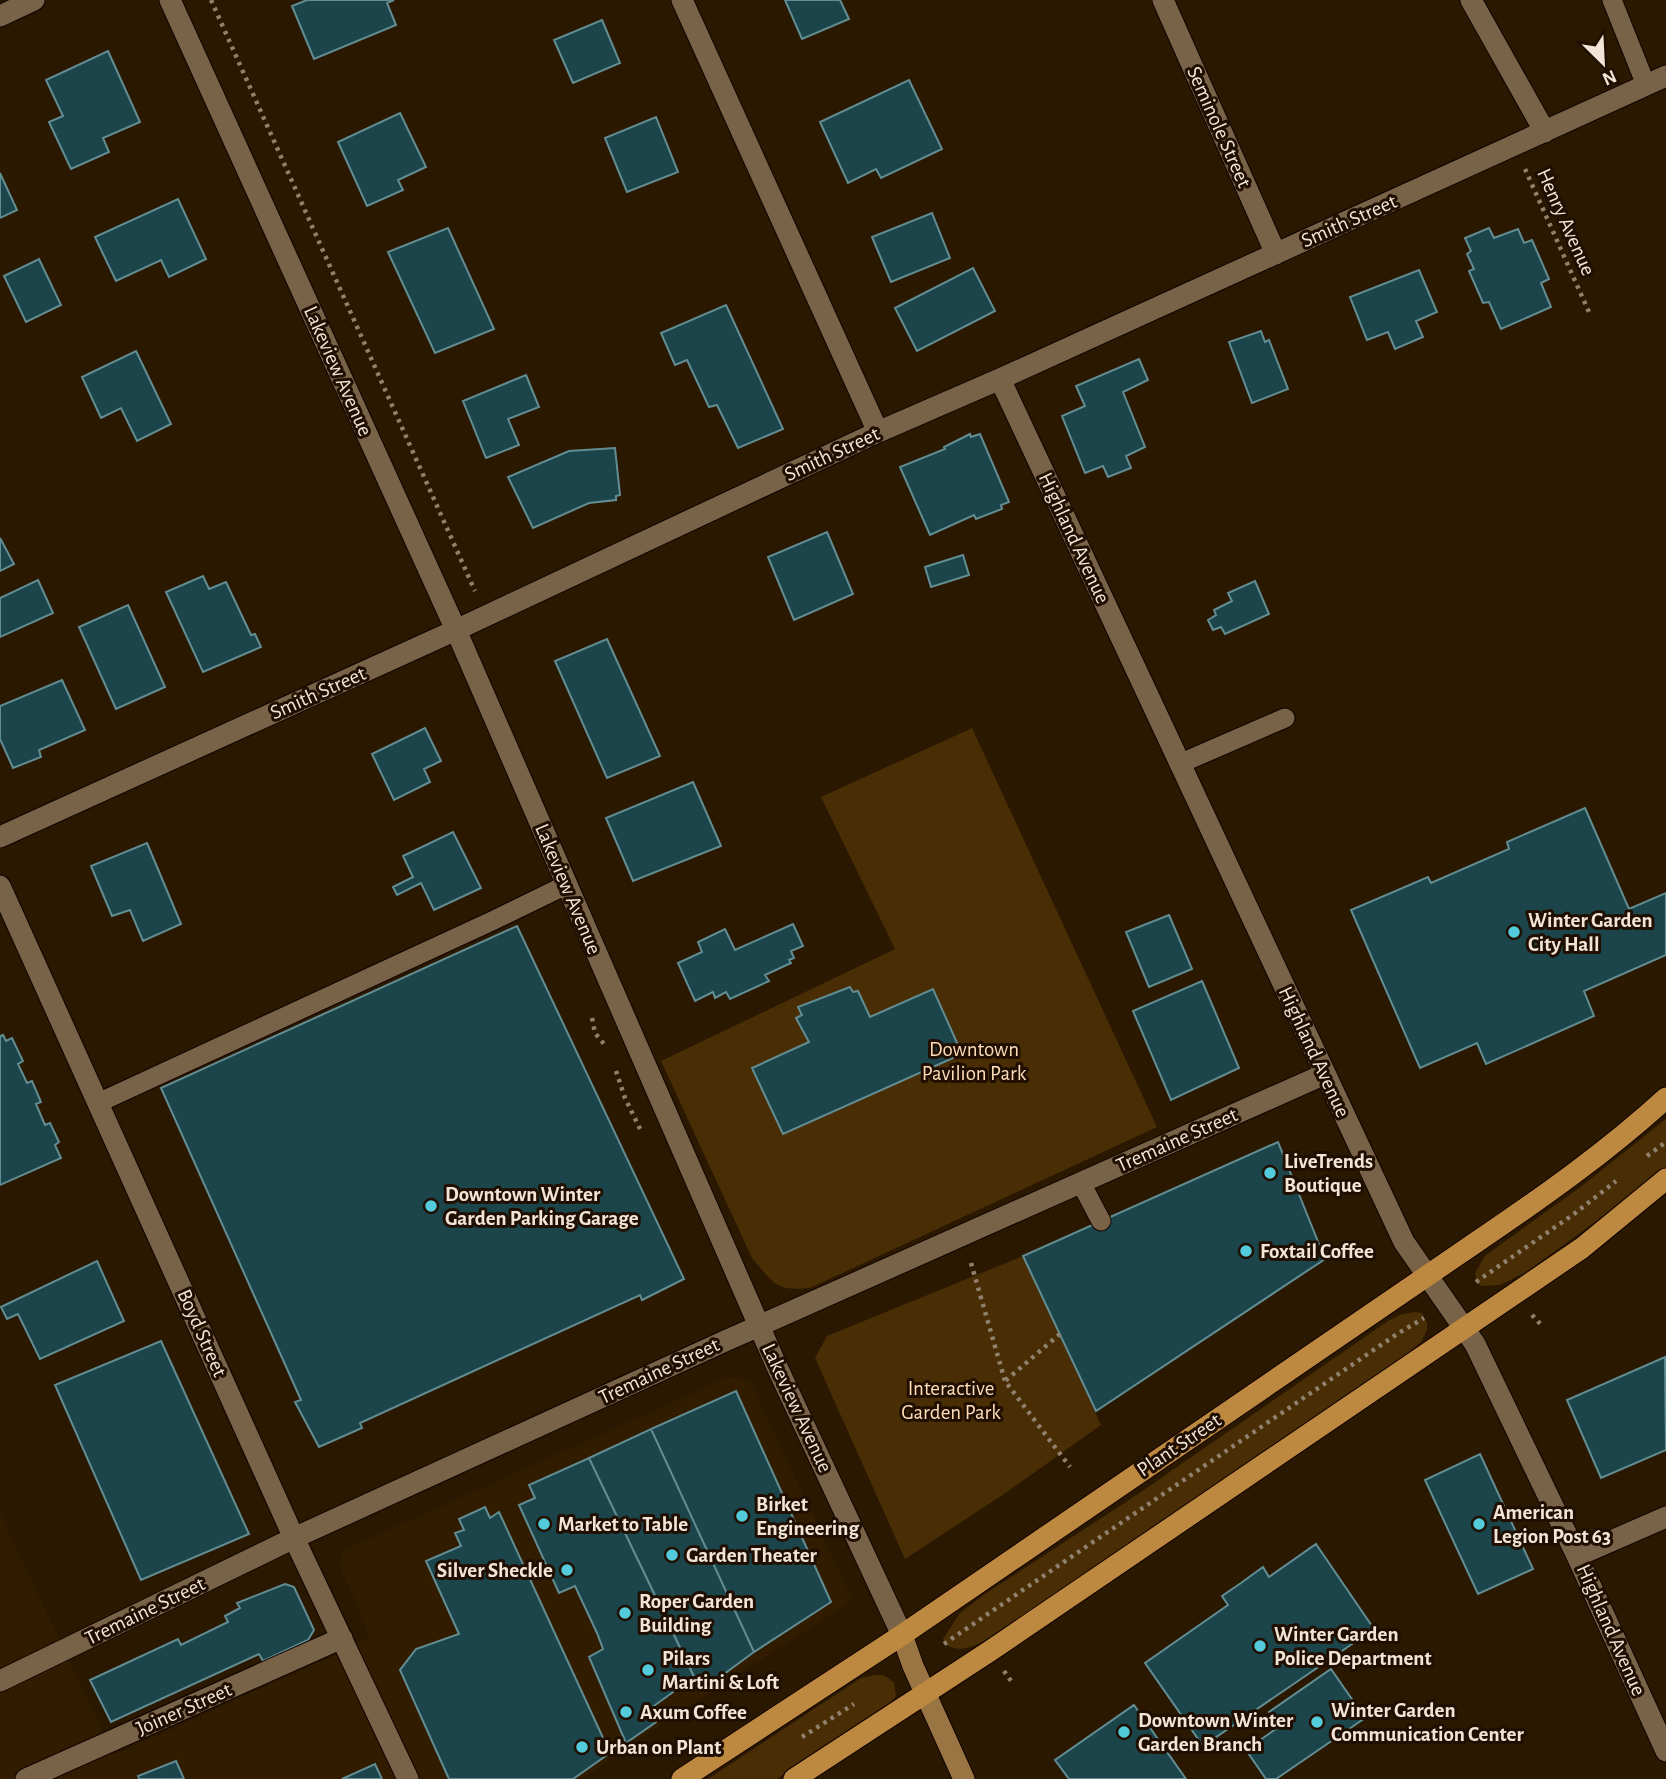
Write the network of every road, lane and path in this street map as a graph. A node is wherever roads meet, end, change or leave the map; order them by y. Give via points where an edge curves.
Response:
1 (34, 0) edge
2 (170, 0) edge
3 (211, 0) edge
4 (682, 0) edge
5 (1163, 0) edge
6 (1471, 0) edge
7 (1612, 0) edge
8 (0, 16) edge
9 (1666, 76) edge
10 (1646, 85) junction
11 (1545, 132) junction
12 (1514, 146) junction
13 (1276, 254) junction
14 (1589, 312) dead end
15 (1000, 379) junction
16 (878, 432) junction
17 (477, 595) dead end
18 (456, 631) junction
19 (1285, 718) dead end
20 (1179, 764) junction
21 (0, 837) edge
22 (566, 885) junction
23 (0, 886) edge
24 (1325, 1074) junction
25 (1666, 1098) edge
26 (98, 1103) junction
27 (1666, 1179) edge
28 (1081, 1183) junction
29 (1574, 1214) dead end
30 (1101, 1221) dead end
31 (1492, 1261) dead end
32 (971, 1263) dead end
33 (1496, 1267) junction
34 (1427, 1275) junction
35 (1502, 1275) dead end
36 (1476, 1282) dead end
37 (1426, 1317) dead end
38 (759, 1326) junction
39 (1464, 1326) junction
40 (1393, 1327) dead end
41 (1060, 1334) dead end
42 (1397, 1334) junction
43 (1403, 1342) dead end
44 (1005, 1381) junction
45 (1069, 1466) dead end
46 (1666, 1517) edge
47 (294, 1538) junction
48 (1577, 1556) junction
49 (902, 1635) junction
50 (342, 1638) junction
51 (944, 1644) dead end
52 (0, 1681) edge
53 (925, 1692) junction
54 (858, 1701) dead end
55 (792, 1743) dead end
56 (1666, 1751) edge
57 (26, 1779) edge
58 (408, 1779) edge
59 (682, 1779) edge
60 (794, 1779) edge
61 (964, 1779) edge

1 - 8 street
2 - 18 street, Lakeview Avenue
3 - 17 path
4 - 16 street
5 - 13 street, Seminole Street
6 - 11 street
7 - 10 lane
9 - 10 street, Smith Street
10 - 11 street, Smith Street
11 - 12 street, Smith Street
12 - 13 street, Smith Street
12 - 14 path, Henry Avenue
13 - 15 street, Smith Street
15 - 16 street, Smith Street
15 - 20 street, Highland Avenue
16 - 18 street, Smith Street
18 - 21 street, Smith Street
18 - 22 street, Lakeview Avenue
19 - 20 lane
20 - 24 street, Highland Avenue
22 - 26 lane
22 - 38 street, Lakeview Avenue
23 - 26 street, Boyd Street
24 - 28 street, Tremaine Street
24 - 34 street, Highland Avenue via 1404,1242
25 - 34 main road, Plant Street via 1554,1189
26 - 47 street, Boyd Street
27 - 39 main road via 1582,1248
28 - 30 lane
28 - 38 street, Tremaine Street
29 - 33 path
31 - 33 path
32 - 44 path
33 - 35 path
33 - 36 path
34 - 39 street, Highland Avenue
34 - 49 main road, Plant Street
37 - 42 path
38 - 47 street, Tremaine Street
38 - 49 street, Lakeview Avenue
39 - 48 street, Highland Avenue
39 - 53 main road
40 - 42 path
41 - 44 path
42 - 43 path
42 - 51 path
44 - 45 path
46 - 48 street
47 - 50 street, Boyd Street
47 - 52 street, Tremaine Street
48 - 56 street, Highland Avenue
49 - 53 street, Lakeview Avenue
49 - 59 main road, Plant Street
50 - 57 street, Joiner Street
50 - 58 street, Boyd Street
53 - 60 main road
53 - 61 street, Lakeview Avenue
54 - 55 path

